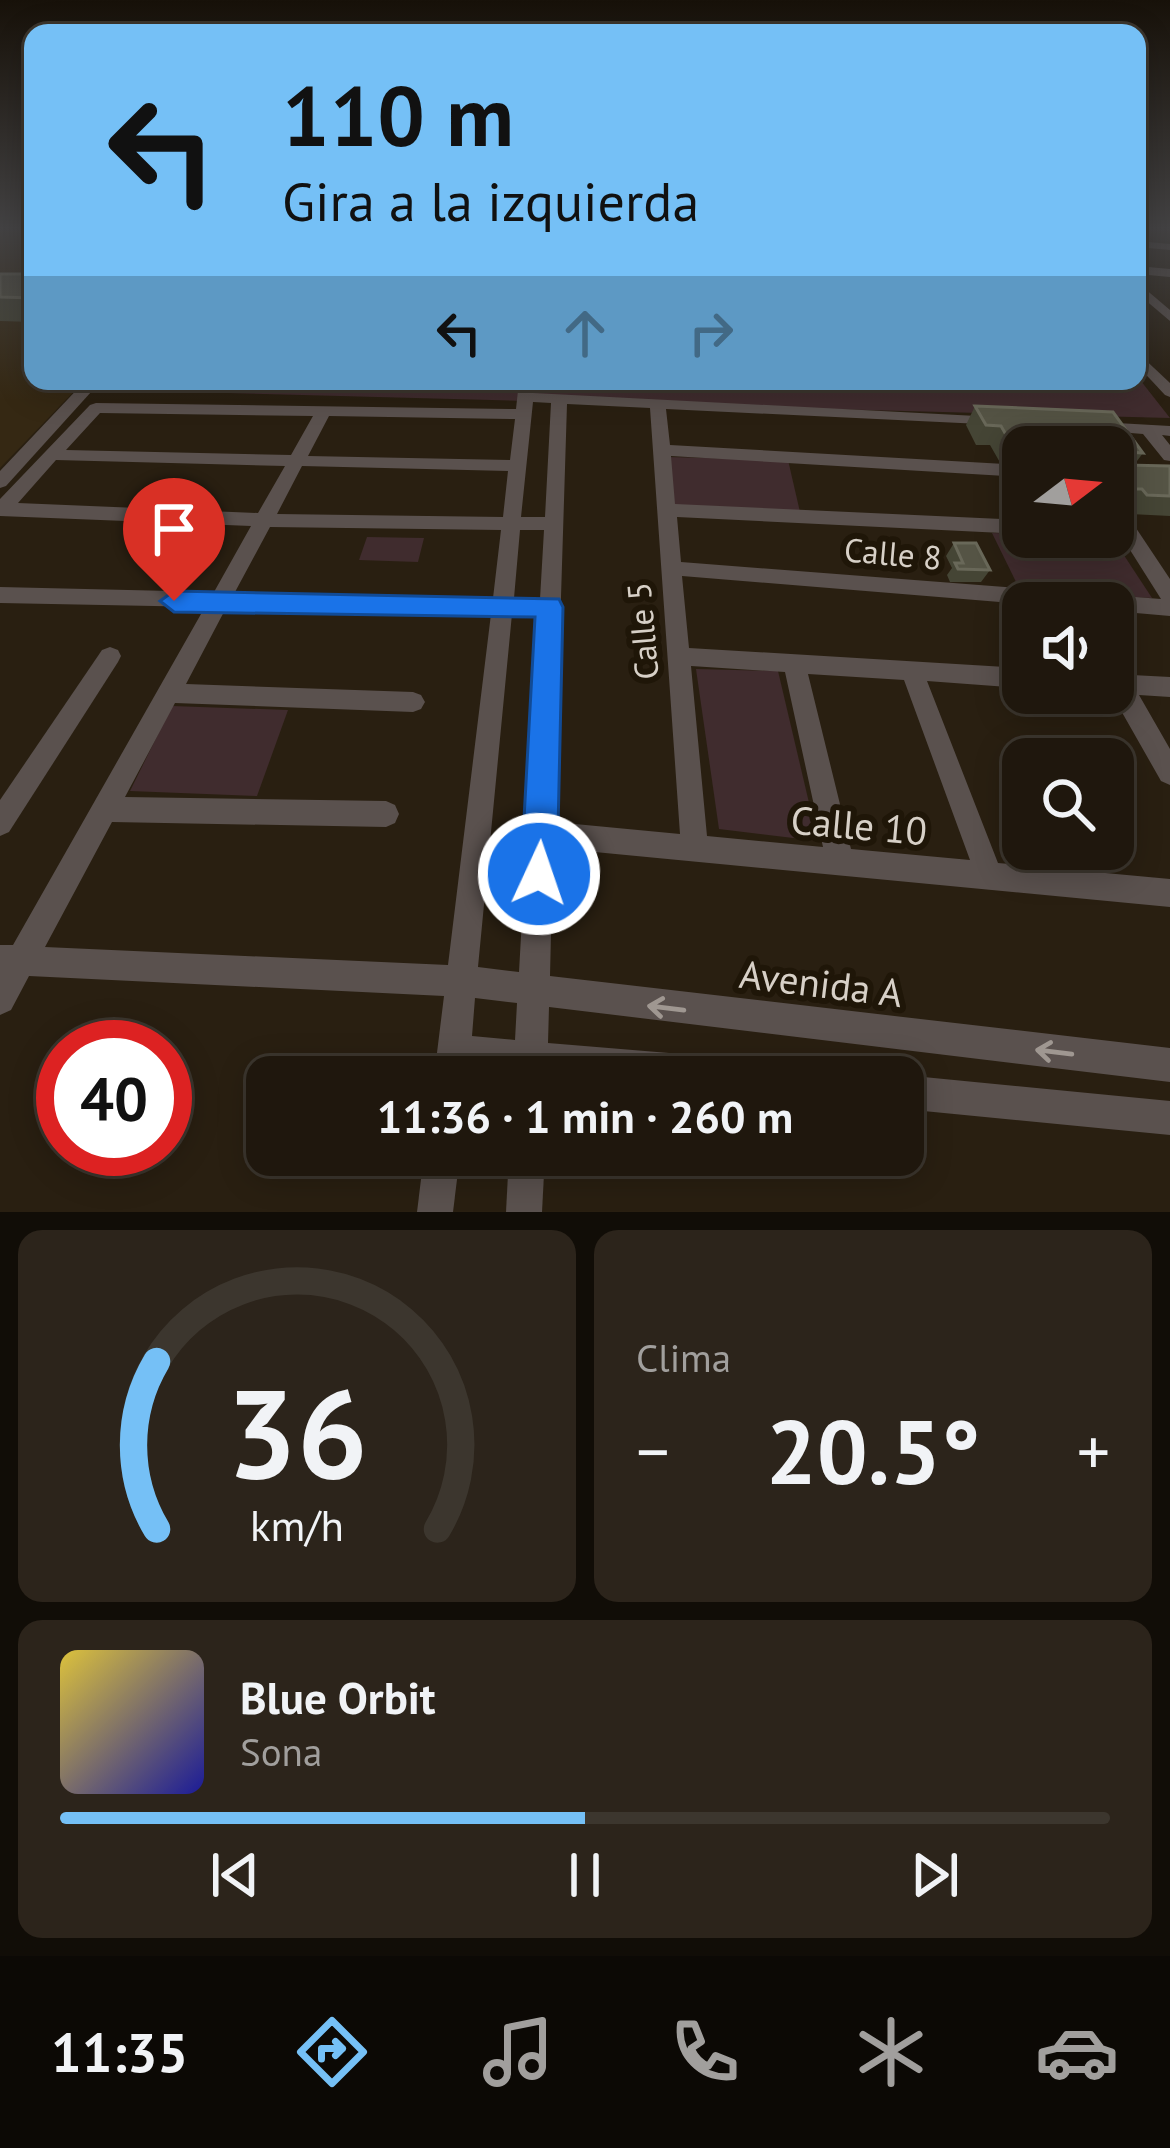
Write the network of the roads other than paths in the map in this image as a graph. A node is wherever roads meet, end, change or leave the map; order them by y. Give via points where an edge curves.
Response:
1 (1146, 288) edge
2 (1168, 314) edge
3 (1146, 366) edge
4 (85, 390) edge
5 (1170, 392) edge
6 (525, 397) edge
7 (560, 400) junction
8 (658, 406) junction
9 (324, 411) junction
10 (1019, 423) edge
11 (1134, 429) edge
12 (1148, 430) junction
13 (1170, 430) edge
14 (660, 450) junction
15 (52, 454) junction
16 (1170, 456) edge
17 (297, 459) junction
18 (518, 466) junction
19 (1002, 470) edge
20 (1134, 477) edge
21 (1170, 479) edge
22 (0, 482) edge
23 (1, 509) edge
24 (665, 510) junction
25 (263, 520) junction
26 (513, 524) junction
27 (552, 524) junction
28 (1002, 526) edge
29 (1134, 548) edge
30 (670, 568) junction
31 (1002, 594) edge
32 (0, 595) edge
33 (1170, 596) edge
34 (218, 603) junction
35 (1134, 605) edge
36 (503, 606) junction
37 (549, 607) junction
38 (1170, 608) edge
39 (110, 656) dead end
40 (677, 656) junction
41 (794, 663) junction
42 (912, 671) junction
43 (1002, 677) edge
44 (1134, 685) edge
45 (1170, 687) edge
46 (168, 693) junction
47 (413, 702) dead end
48 (1134, 714) edge
49 (1170, 773) edge
50 (104, 809) junction
51 (386, 814) dead end
52 (0, 824) edge
53 (541, 834) junction
54 (695, 850) junction
55 (840, 862) junction
56 (989, 875) junction
57 (1170, 893) edge
58 (11, 960) edge
59 (462, 981) junction
60 (533, 993) junction
61 (0, 999) edge
62 (454, 1056) edge
63 (531, 1056) edge
64 (1170, 1066) edge
65 (924, 1094) edge
66 (1170, 1118) edge
67 (439, 1176) edge
68 (526, 1176) edge
69 (435, 1212) edge
70 (524, 1212) edge

1 - 2 street
3 - 5 street
4 - 22 street
6 - 7 street
6 - 9 street
6 - 18 street
7 - 8 street
7 - 27 street
8 - 10 street
8 - 14 street, Calle 5
9 - 15 street via 95,408
9 - 17 street
11 - 12 street
12 - 13 street
12 - 16 street
14 - 19 street
14 - 24 street, Calle 5
15 - 17 street
15 - 23 street
17 - 18 street
17 - 25 street
18 - 26 street
20 - 21 street
23 - 25 street
24 - 28 street
24 - 30 street, Calle 5
25 - 26 street
25 - 34 street
26 - 27 street
26 - 36 street
27 - 37 street
29 - 33 street
30 - 31 street, Calle 8
30 - 40 street, Calle 5
32 - 34 street
34 - 36 street
34 - 46 street
35 - 38 street, Calle 8
36 - 37 street
36 - 59 street
37 - 53 street
39 - 52 street
40 - 41 street
40 - 54 street, Calle 5
41 - 42 street
41 - 55 street
42 - 43 street
42 - 56 street
44 - 45 street
46 - 47 street
46 - 50 street
48 - 49 street
50 - 51 street
50 - 58 street
53 - 54 street, Calle 10
53 - 60 street
54 - 55 street, Calle 10
55 - 56 street, Calle 10
56 - 57 street, Calle 10
58 - 59 street, Avenida A
58 - 61 street
59 - 60 street, Avenida A
59 - 62 street
60 - 63 street
64 -> 60 street, Avenida A
65 - 66 street
67 - 69 street
68 - 70 street

